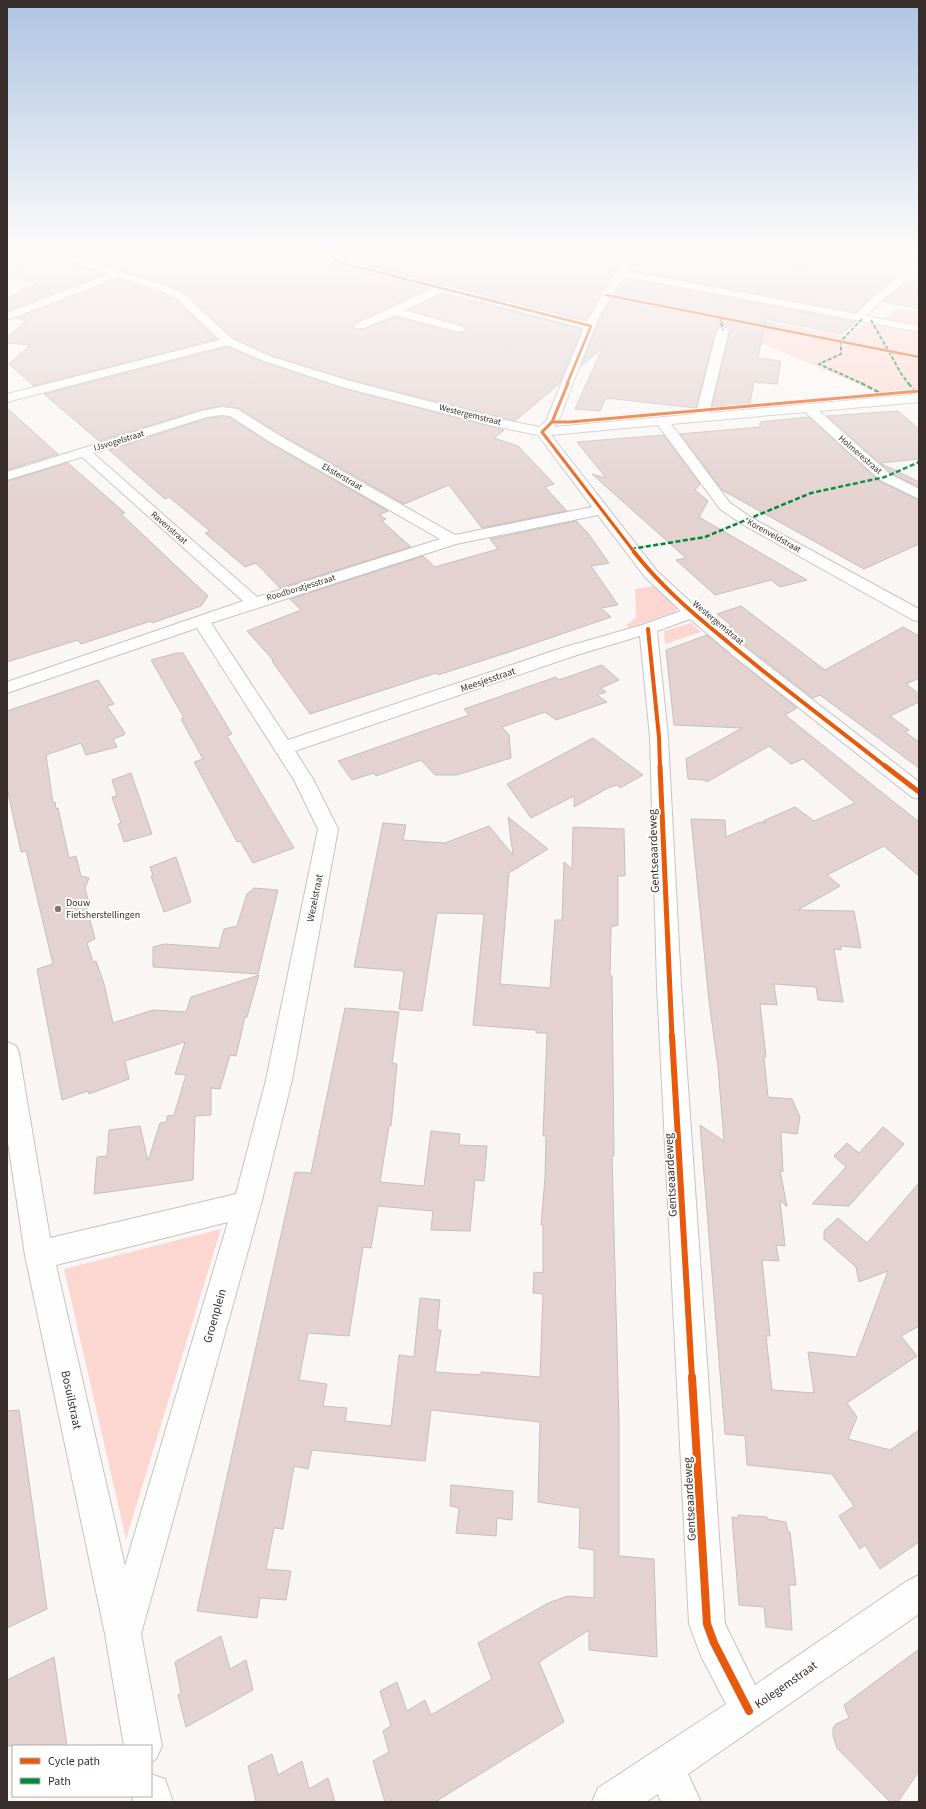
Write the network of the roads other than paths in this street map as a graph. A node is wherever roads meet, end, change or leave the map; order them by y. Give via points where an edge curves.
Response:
1 (221, 334) edge
2 (588, 334) edge
3 (722, 334) edge
4 (228, 341) junction
5 (7, 398) edge
6 (919, 398) edge
7 (807, 407) junction
8 (233, 412) joint
9 (702, 416) junction
10 (661, 420) junction
11 (542, 432) junction
12 (84, 452) junction
13 (7, 476) edge
14 (919, 495) edge
15 (601, 510) junction
16 (452, 540) junction
17 (254, 603) junction
18 (692, 612) junction
19 (919, 616) edge
20 (201, 622) junction
21 (648, 628) junction
22 (7, 688) edge
23 (284, 748) junction
24 (919, 792) edge
25 (7, 1053) edge
26 (247, 1204) junction
27 (39, 1255) junction
28 (919, 1593) edge
29 (123, 1634) junction
30 (749, 1711) junction
31 (142, 1745) edge
32 (665, 1767) junction
33 (612, 1802) edge
34 (681, 1802) edge

1 - 4 street, Westergemstraat
2 - 11 street via 552,422
3 - 9 street
4 - 5 street
4 - 11 street, Westergemstraat via 290,367 346,384
6 - 7 street
7 - 9 street
7 - 14 street, Holmerestraat via 885,477
8 - 12 street, IJsvogelstraat via 205,414
8 - 16 street, Eksterstraat
9 - 10 street
10 - 11 street
10 - 19 street, Korenveldstraat via 725,506 747,521
11 - 15 street, Westergemstraat
12 - 13 street, IJsvogelstraat
12 - 17 street, Ravenstraat
15 - 16 street, Roodborstjesstraat
15 - 18 street, Westergemstraat via 651,574
16 - 17 street, Roodborstjesstraat
17 - 20 street, Roodborstjesstraat
18 - 21 street, Meesjesstraat
18 - 24 street, Westergemstraat
20 - 22 street, Roodborstjesstraat
20 - 23 street, Wezelstraat
21 - 23 street, Meesjesstraat
21 - 30 street, Gentseaardeweg via 659,738 669,985 708,1624 714,1643
23 - 26 street, Wezelstraat via 328,828 279,1080
25 - 27 street, Bosuilstraat
26 - 27 street
26 - 29 street, Groenplein
27 - 29 street, Bosuilstraat
28 - 30 street, Kolegemstraat
29 - 31 street, Bosuilstraat
30 - 32 street, Kolegemstraat
32 - 33 street, Kolegemstraat
32 - 34 street

